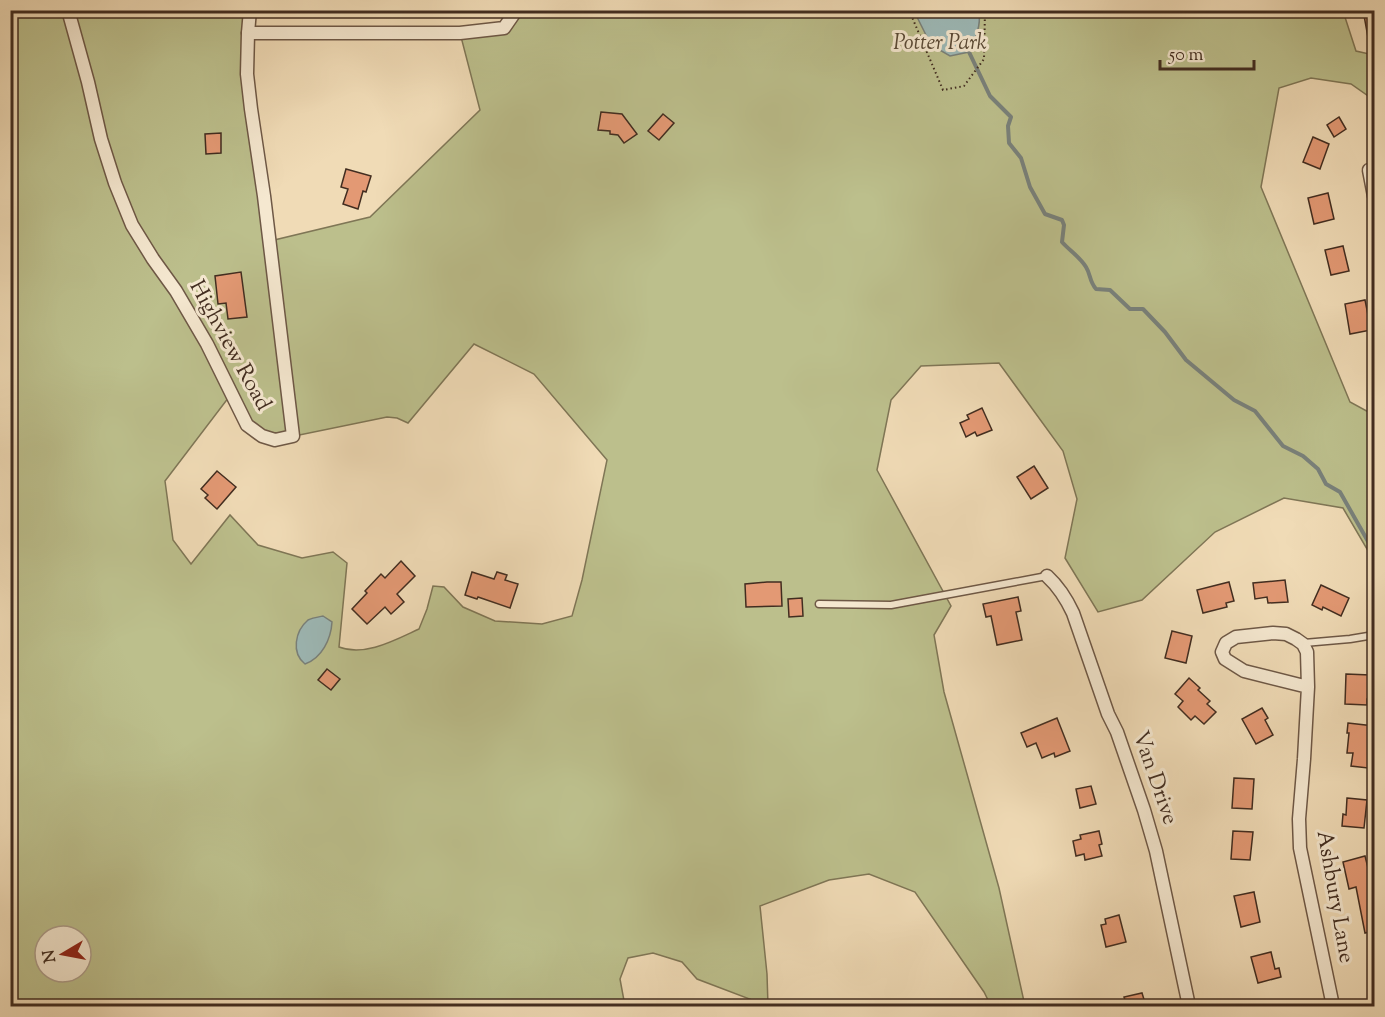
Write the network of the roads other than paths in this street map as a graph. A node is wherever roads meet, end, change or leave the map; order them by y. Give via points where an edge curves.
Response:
1 (68, 10) edge
2 (250, 10) edge
3 (514, 10) edge
4 (248, 33) junction
5 (1369, 170) dead end
6 (1374, 196) edge
7 (1047, 576) joint
8 (819, 604) dead end
9 (1374, 635) edge
10 (1303, 644) junction
11 (1308, 687) junction
12 (1189, 1006) edge
13 (1334, 1006) edge

1 - 4 street, Highview Road via 101,139 132,225 207,344 247,425 275,440 293,436 250,109
2 - 4 street, Highview Road
3 - 4 street via 504,28 460,33
5 - 6 street
7 - 8 lane via 891,605
7 - 12 street, Van Drive via 1067,599 1073,613 1144,810
9 - 10 lane
10 - 11 street, Ashbury Lane via 1307,652
10 - 11 street via 1286,634 1250,634 1226,643 1222,652 1225,659 1244,671
11 - 13 street, Ashbury Lane via 1300,848

